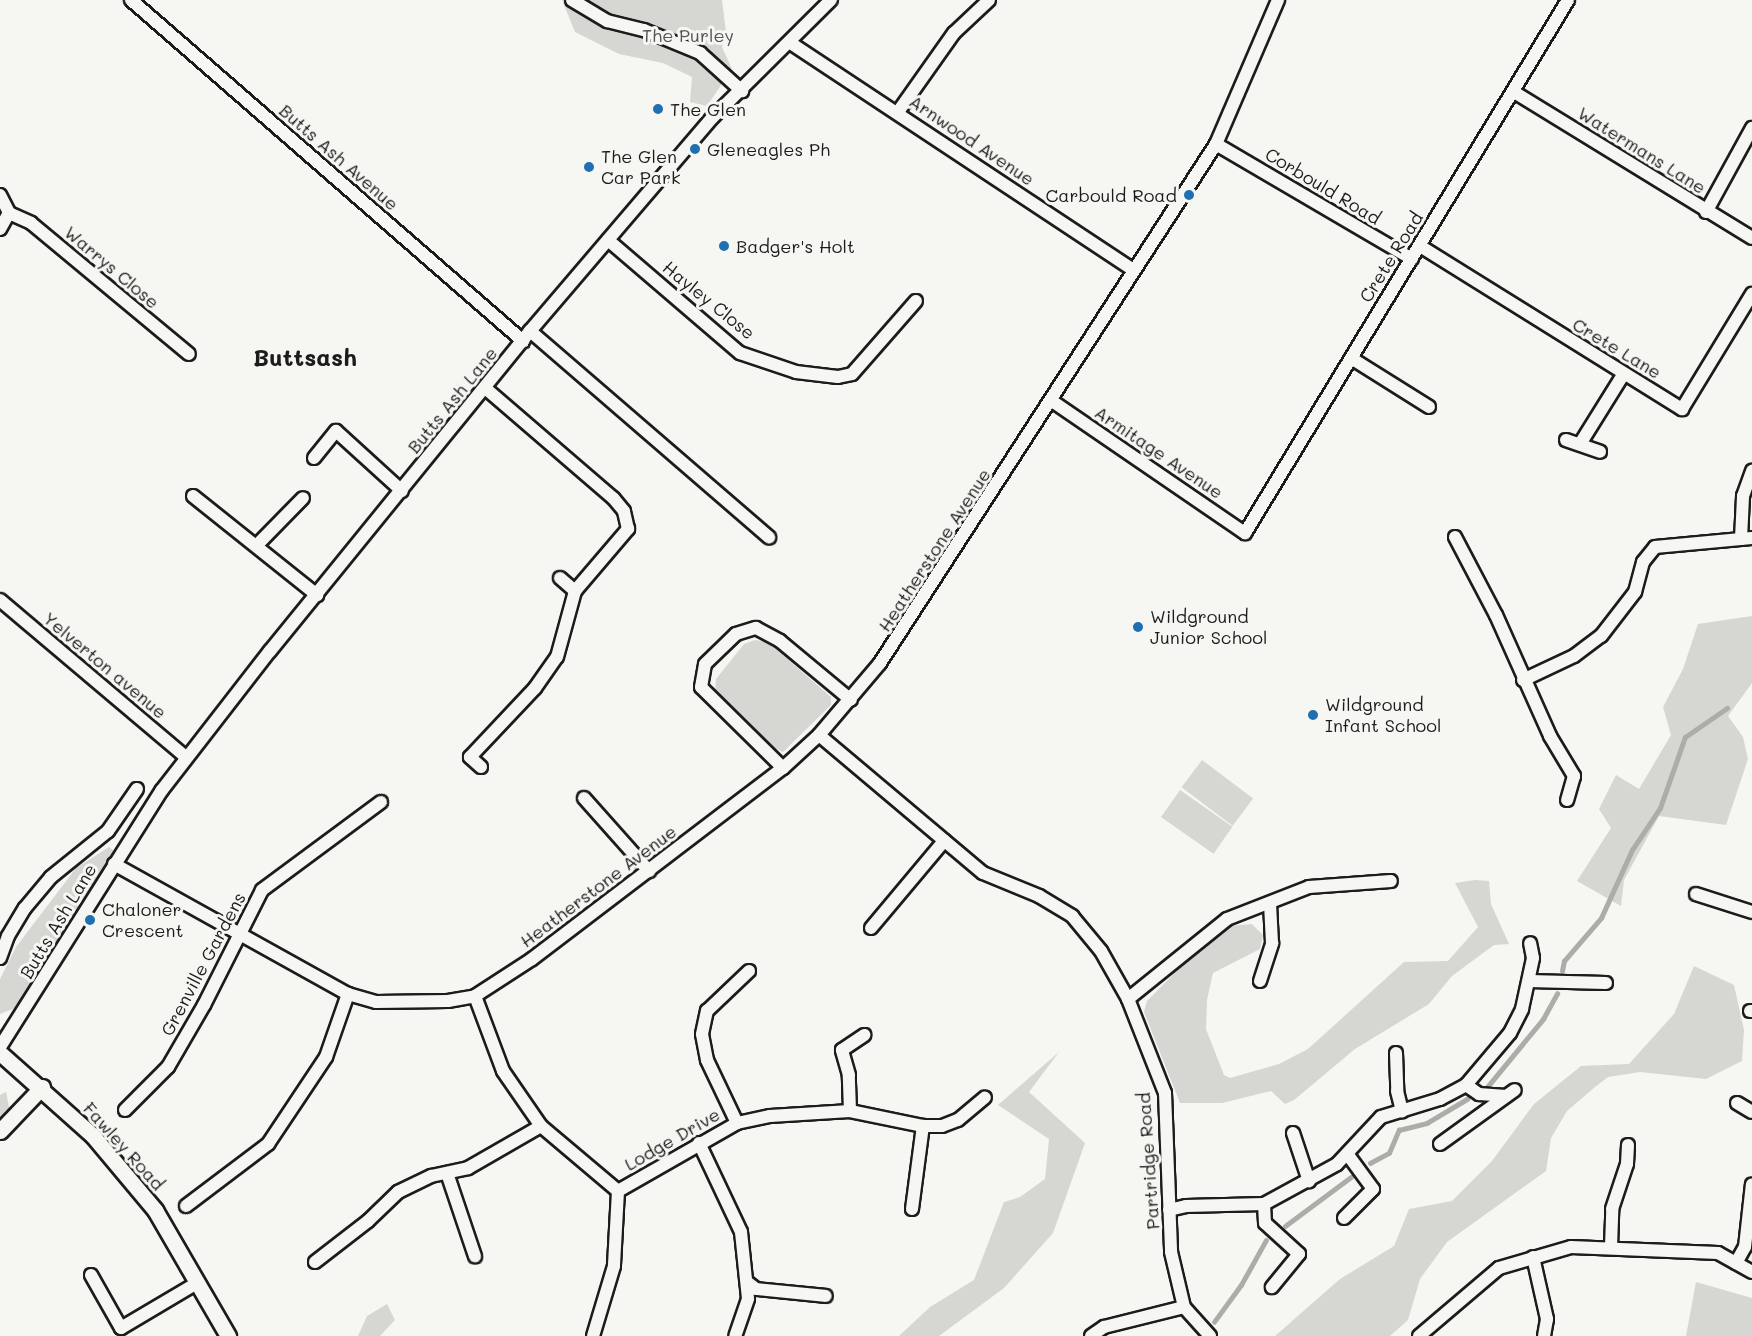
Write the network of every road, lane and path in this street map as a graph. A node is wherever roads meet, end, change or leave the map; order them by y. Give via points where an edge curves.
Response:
1 (132, 0) edge
2 (572, 0) edge
3 (831, 0) edge
4 (989, 0) edge
5 (1278, 0) edge
6 (1568, 0) edge
7 (789, 42) junction
8 (742, 91) junction
9 (1514, 92) junction
10 (898, 112) junction
11 (1752, 128) edge
12 (1216, 144) junction
13 (0, 195) edge
14 (1706, 212) junction
15 (9, 213) junction
16 (0, 229) edge
17 (1752, 238) edge
18 (608, 240) junction
19 (1420, 246) junction
20 (1412, 259) junction
21 (1133, 270) junction
22 (1752, 294) edge
23 (916, 301) dead end
24 (527, 336) junction
25 (189, 354) dead end
26 (1351, 358) junction
27 (1623, 375) junction
28 (485, 388) junction
29 (1052, 401) junction
30 (1429, 407) dead end
31 (1566, 440) dead end
32 (1580, 444) junction
33 (1600, 452) dead end
34 (314, 458) dead end
35 (1752, 471) edge
36 (402, 491) junction
37 (193, 496) dead end
38 (303, 498) dead end
39 (1245, 533) joint
40 (769, 537) dead end
41 (1455, 537) dead end
42 (1747, 538) edge
43 (256, 546) junction
44 (560, 578) dead end
45 (575, 591) junction
46 (317, 595) junction
47 (0, 600) edge
48 (1522, 680) junction
49 (851, 700) junction
50 (819, 735) junction
51 (186, 757) junction
52 (481, 767) dead end
53 (783, 768) junction
54 (137, 789) dead end
55 (584, 798) dead end
56 (1567, 800) dead end
57 (381, 802) dead end
58 (108, 831) junction
59 (944, 842) junction
60 (127, 844) junction
61 (114, 864) junction
62 (649, 871) junction
63 (1391, 881) dead end
64 (1696, 894) dead end
65 (1270, 903) junction
66 (1752, 912) edge
67 (871, 928) dead end
68 (238, 933) junction
69 (1530, 943) dead end
70 (0, 958) edge
71 (749, 971) dead end
72 (1260, 981) dead end
73 (1529, 981) junction
74 (1606, 983) dead end
75 (348, 994) junction
76 (475, 996) junction
77 (1128, 999) junction
78 (864, 1035) dead end
79 (0, 1047) edge
80 (0, 1053) edge
81 (1396, 1053) dead end
82 (1466, 1085) junction
83 (42, 1087) junction
84 (986, 1097) dead end
85 (1737, 1103) dead end
86 (125, 1110) dead end
87 (850, 1111) junction
88 (1402, 1111) junction
89 (1752, 1112) edge
90 (737, 1123) junction
91 (541, 1126) junction
92 (923, 1126) junction
93 (0, 1131) edge
94 (1293, 1132) dead end
95 (699, 1143) junction
96 (1440, 1144) dead end
97 (1628, 1145) dead end
98 (1348, 1155) junction
99 (447, 1173) junction
100 (1309, 1181) junction
101 (1752, 1184) edge
102 (618, 1191) junction
103 (1264, 1204) junction
104 (186, 1206) dead end
105 (912, 1209) dead end
106 (1169, 1210) junction
107 (1344, 1218) dead end
108 (1611, 1247) junction
109 (475, 1256) dead end
110 (1533, 1257) junction
111 (315, 1262) dead end
112 (1736, 1263) junction
113 (1752, 1272) edge
114 (91, 1275) dead end
115 (747, 1282) junction
116 (197, 1283) junction
117 (1272, 1287) dead end
118 (826, 1296) dead end
119 (1184, 1307) junction
120 (228, 1336) edge
121 (593, 1336) edge
122 (735, 1336) edge
123 (1090, 1336) edge
124 (1210, 1336) edge
125 (1419, 1336) edge
126 (1544, 1336) edge

1 - 24 street, Butts Ash Avenue
2 - 8 street via 607,21 644,30 700,53
3 - 7 street, Butts Ash Lane
4 - 10 street via 954,33
5 - 12 street, Heatherstone Avenue
6 - 9 street, Crete Road
7 - 8 street, Butts Ash Lane
7 - 10 street, Arnwood Avenue
8 - 18 street, Butts Ash Lane via 713,117
9 - 14 street, Watermans Lane
9 - 19 street, Crete Road
10 - 21 street, Arnwood Avenue
11 - 14 street
12 - 20 street, Corbould Road
12 - 21 street, Heatherstone Avenue
13 - 15 street
14 - 17 street, Watermans Lane
15 - 16 street
15 - 25 street, Warrys Close via 31,223
18 - 23 street, Hayley Close via 740,353 796,372 838,377 852,374
18 - 24 street, Butts Ash Lane
19 - 20 street, Crete Road
19 - 27 street, Crete Lane
20 - 26 street, Crete Road
21 - 29 street, Heatherstone Avenue
22 - 27 street, Crete Lane via 1682,409
24 - 28 street, Butts Ash Lane
24 - 40 street, Butts Ash Avenue
26 - 30 street
26 - 39 street, Crete Road
27 - 32 street
28 - 36 street, Butts Ash Lane
28 - 45 street via 624,511 628,529
29 - 39 street, Armitage Avenue
29 - 49 street, Heatherstone Avenue via 895,643
31 - 32 street
32 - 33 street
34 - 36 street via 336,431
35 - 42 street via 1743,496
36 - 46 street, Butts Ash Lane
37 - 43 street
38 - 43 street
41 - 48 street via 1496,615
42 - 48 street via 1655,547 1643,562 1635,592 1601,636 1574,656
43 - 46 street
44 - 45 street
45 - 52 street via 556,657 535,688 470,757
46 - 51 street, Butts Ash Lane
47 - 51 street, Yelverton avenue
48 - 56 street via 1574,776
49 - 50 street, Heatherstone Avenue
49 - 53 street via 780,641 756,628 736,634 705,664 701,687
50 - 53 street, Heatherstone Avenue
50 - 59 street, Partridge Road
51 - 60 street, Butts Ash Lane
53 - 62 street, Heatherstone Avenue
54 - 58 street, Butts Ash Lane
55 - 62 street
57 - 68 street, Grenville Gardens via 262,890
58 - 60 street
58 - 70 street, Butts Ash Lane via 51,877 13,927
59 - 67 street
59 - 77 street, Partridge Road via 983,873 1039,896 1072,916 1101,951
60 - 61 street, Butts Ash Lane
61 - 68 street
61 - 79 street, Butts Ash Lane
62 - 76 street, Heatherstone Avenue
63 - 65 street via 1309,887
64 - 66 street
65 - 72 street via 1272,943
65 - 77 street via 1227,919
68 - 75 street
68 - 86 street, Grenville Gardens via 204,1005 168,1067
69 - 73 street via 1533,958
71 - 90 street via 708,1011 702,1034 707,1060
73 - 74 street
73 - 82 street via 1510,1034
75 - 76 street via 376,1002 410,1003
75 - 104 street via 326,1057 268,1144
76 - 91 street via 503,1071
77 - 106 street, Partridge Road via 1165,1093
78 - 87 street via 842,1050 849,1075
80 - 83 street, Fawley Road
81 - 88 street
82 - 88 street via 1440,1099
82 - 96 street via 1479,1094 1511,1093
83 - 93 street
83 - 116 street, Fawley Road via 93,1136 155,1210
84 - 92 street, Lodge Drive via 958,1120
85 - 89 street
87 - 90 street, Lodge Drive via 770,1116
87 - 92 street, Lodge Drive
88 - 98 street via 1381,1117 1359,1137
90 - 95 street, Lodge Drive
91 - 99 street via 468,1168
91 - 102 street
92 - 105 street
94 - 100 street
95 - 102 street, Lodge Drive
95 - 115 street via 736,1217
97 - 108 street via 1627,1164 1612,1209
98 - 100 street
98 - 107 street via 1373,1189
99 - 109 street
99 - 111 street via 398,1192
100 - 103 street
101 - 112 street via 1745,1247
102 - 121 street via 614,1266
103 - 106 street
103 - 117 street via 1265,1223 1299,1254
106 - 119 street, Partridge Road via 1172,1252
108 - 110 street via 1571,1247
108 - 112 street via 1718,1253
110 - 125 street via 1499,1268
110 - 126 street via 1547,1319
112 - 113 street
114 - 116 street via 121,1328
115 - 118 street via 756,1289
115 - 122 street via 748,1299
116 - 120 street, Fawley Road
119 - 123 street via 1104,1327
119 - 124 street

